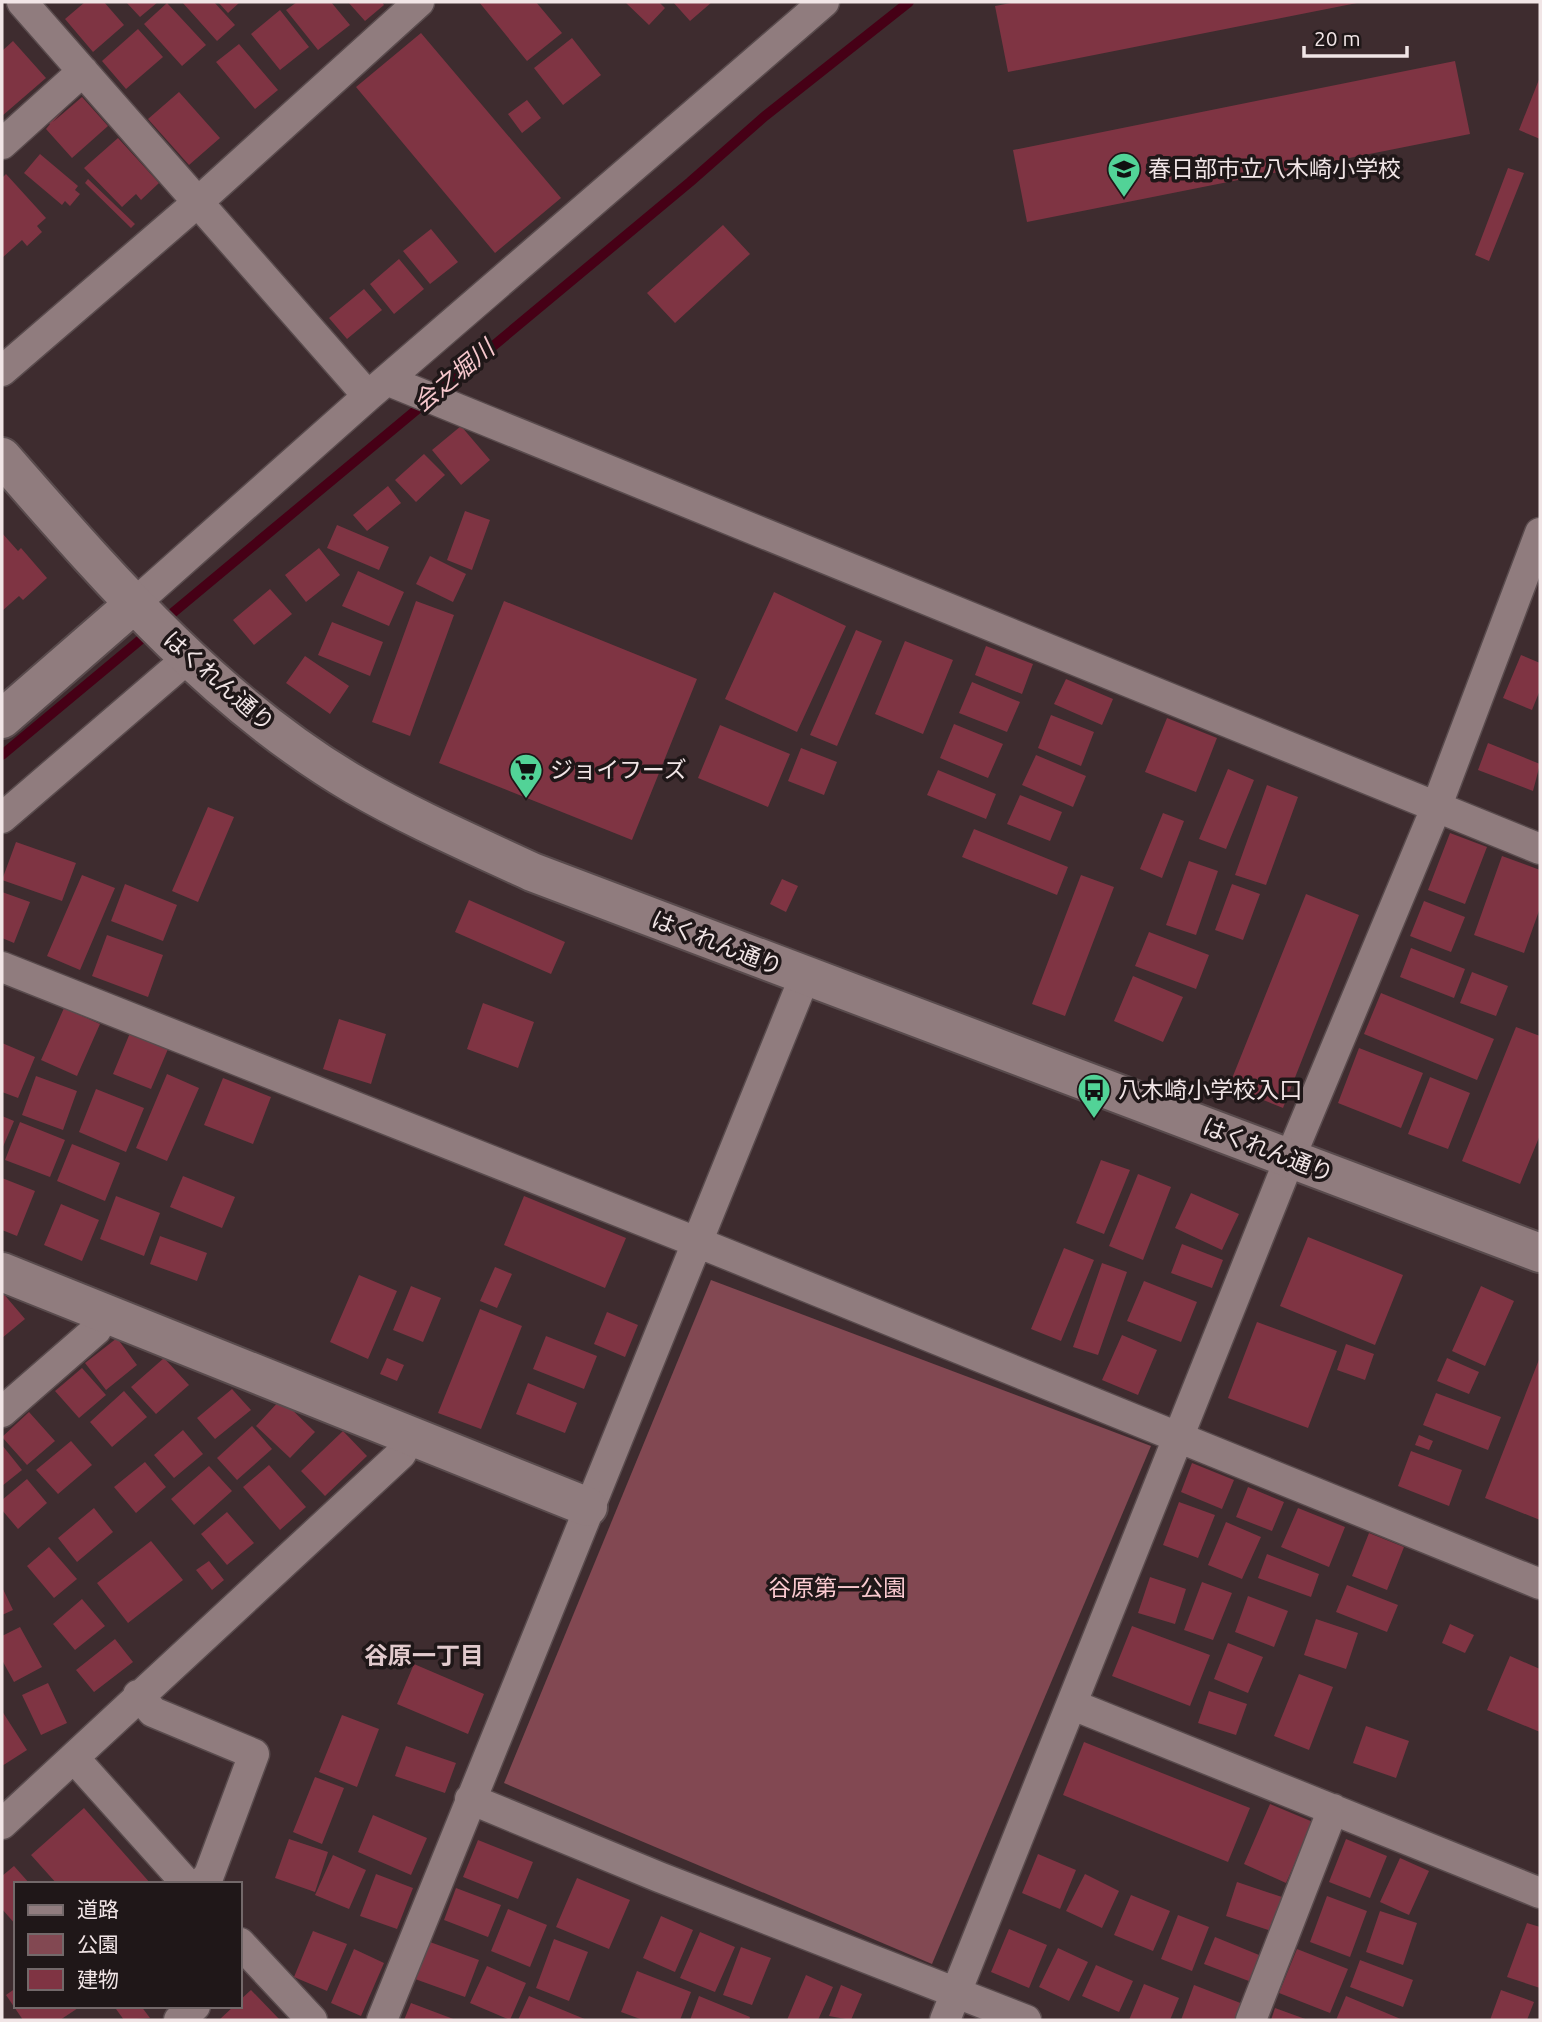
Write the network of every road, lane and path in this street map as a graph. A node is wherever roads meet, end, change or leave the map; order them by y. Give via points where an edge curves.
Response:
1 (413, 4) edge
2 (809, 7) edge
3 (39, 8) edge
4 (83, 71) junction
5 (2, 144) edge
6 (198, 202) junction
7 (2, 371) edge
8 (387, 388) junction
9 (2, 457) edge
10 (1540, 533) edge
11 (138, 609) junction
12 (181, 651) junction
13 (2, 719) edge
14 (1436, 808) junction
15 (2, 818) edge
16 (1540, 849) edge
17 (2, 967) edge
18 (805, 976) junction
19 (1290, 1158) junction
20 (697, 1243) junction
21 (1540, 1253) edge
22 (2, 1272) edge
23 (104, 1315) junction
24 (2, 1412) edge
25 (411, 1438) junction
26 (1181, 1438) junction
27 (588, 1507) junction
28 (1540, 1584) edge
29 (138, 1695) junction
30 (1073, 1705) junction
31 (74, 1758) junction
32 (470, 1799) junction
33 (1333, 1809) junction
34 (2, 1824) edge
35 (185, 1882) edge
36 (203, 1882) edge
37 (1540, 1893) edge
38 (244, 1956) edge
39 (956, 1992) junction
40 (193, 2008) edge
41 (178, 2020) edge
42 (312, 2020) edge
43 (382, 2020) edge
44 (945, 2020) edge
45 (1026, 2020) edge
46 (1251, 2020) edge

1 - 6 street
2 - 8 street
3 - 4 street
4 - 5 street
4 - 6 street
6 - 7 street
6 - 8 street
8 - 11 street
8 - 14 street via 450,406
9 - 11 street, はくれん通り
10 - 14 street
11 - 12 street, はくれん通り
11 - 13 street
12 - 15 street
12 - 18 street, はくれん通り via 290,742 354,784 434,827 532,872
14 - 16 street
14 - 19 street
17 - 20 street
18 - 19 street, はくれん通り
18 - 20 street
19 - 21 street, はくれん通り
19 - 26 street
20 - 26 street
20 - 27 street
22 - 23 street
23 - 24 street via 96,1330
23 - 25 street
25 - 27 street
25 - 29 street via 401,1454
26 - 28 street
26 - 30 street
27 - 32 street
29 - 31 street
29 - 36 street via 153,1712 254,1754
30 - 33 street
30 - 39 street
31 - 34 street
31 - 35 street
32 - 39 street
32 - 43 street
33 - 37 street
33 - 46 street
38 - 42 street
39 - 44 street
39 - 45 street
40 - 41 street

